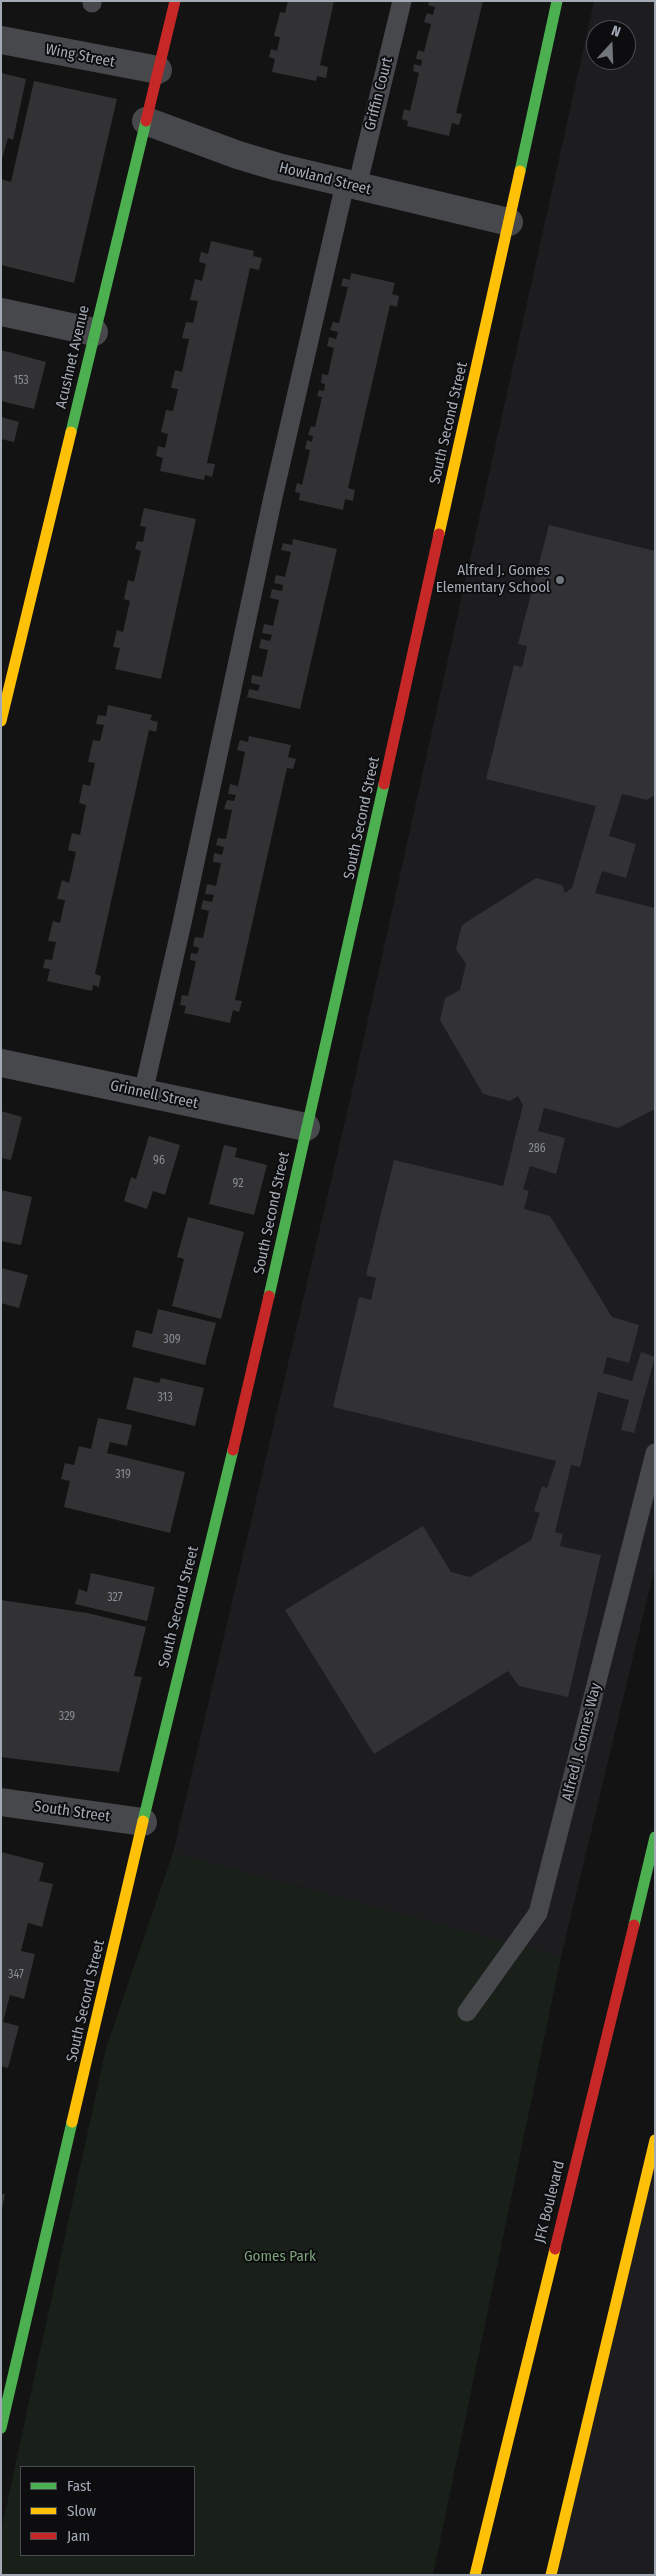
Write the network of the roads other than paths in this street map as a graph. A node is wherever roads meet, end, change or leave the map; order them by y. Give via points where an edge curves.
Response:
1 (175, 1) edge
2 (402, 1) edge
3 (557, 1) edge
4 (1, 40) edge
5 (158, 70) junction
6 (146, 121) junction
7 (351, 185) junction
8 (509, 222) junction
9 (1, 312) edge
10 (94, 332) junction
11 (1, 721) edge
12 (1, 1063) edge
13 (143, 1092) junction
14 (306, 1127) junction
15 (655, 1453) edge
16 (1, 1802) edge
17 (143, 1822) junction
18 (655, 1837) edge
19 (651, 1867) edge
20 (467, 2012) dead end
21 (655, 2140) edge
22 (1, 2428) edge
23 (475, 2575) edge
24 (551, 2575) edge

1 - 5 street, Acushnet Avenue
2 - 7 lane, Griffin Court
3 - 8 street, South Second Street
4 - 5 street, Wing Street
5 - 6 street, Acushnet Avenue
6 - 7 street, Howland Street via 238,155
6 - 10 street, Acushnet Avenue
7 - 8 street, Howland Street
7 - 13 lane, Griffin Court via 273,497
8 - 14 street, South Second Street via 319,1082
9 - 10 street
10 - 11 street, Acushnet Avenue
12 - 13 street, Grinnell Street
13 - 14 street, Grinnell Street
14 - 17 street, South Second Street via 260,1337
15 - 20 lane, Alfred J. Gomes Way via 538,1913
16 - 17 street, South Street
17 - 22 street, South Second Street
18 - 19 street, JFK Boulevard
19 - 23 street, JFK Boulevard
21 - 24 street

